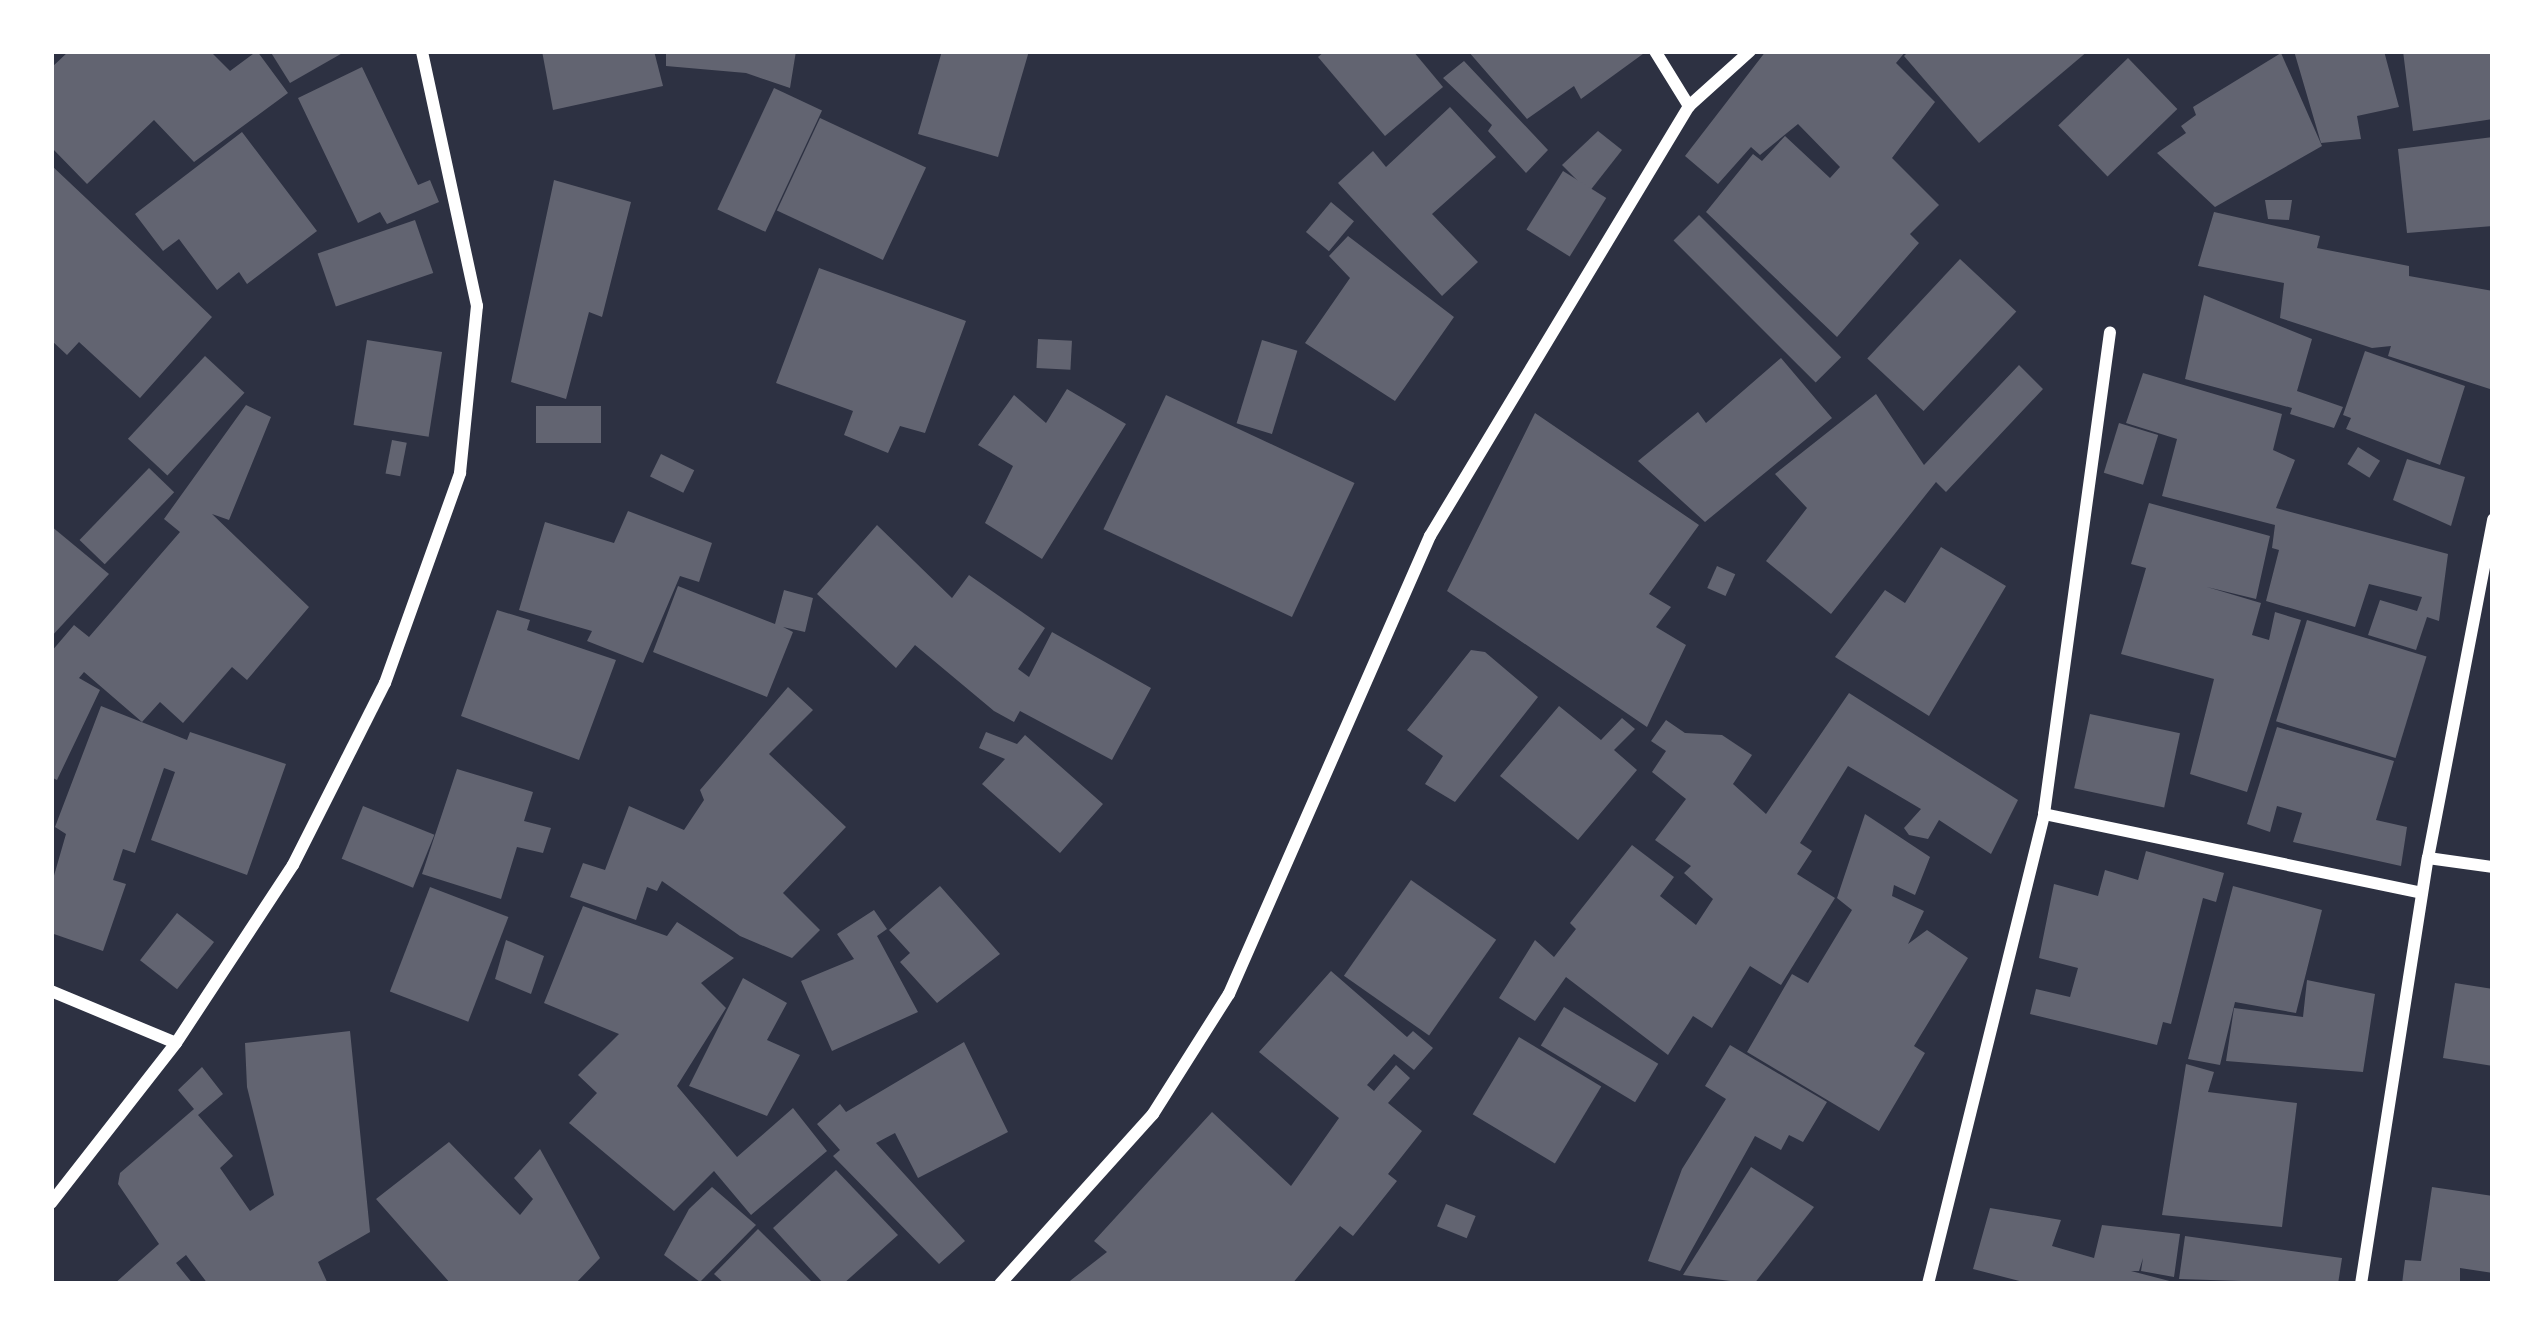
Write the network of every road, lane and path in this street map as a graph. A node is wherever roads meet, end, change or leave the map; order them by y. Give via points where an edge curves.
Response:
1 (422, 51) edge
2 (1655, 51) edge
3 (1750, 51) edge
4 (1690, 106) junction
5 (2110, 333) dead end
6 (2493, 519) edge
7 (2044, 814) junction
8 (2428, 857) junction
9 (2493, 867) edge
10 (2422, 893) junction
11 (51, 991) edge
12 (176, 1043) junction
13 (51, 1203) edge
14 (1000, 1284) edge
15 (1928, 1284) edge
16 (2361, 1284) edge

1 - 12 street via 477,306 460,473 386,683 293,865
2 - 4 street
3 - 4 street
4 - 14 street via 1430,536 1229,994 1153,1114
5 - 7 street
6 - 8 street
7 - 10 street
7 - 15 street
8 - 9 street
8 - 10 street
10 - 16 street
11 - 12 street
12 - 13 street

